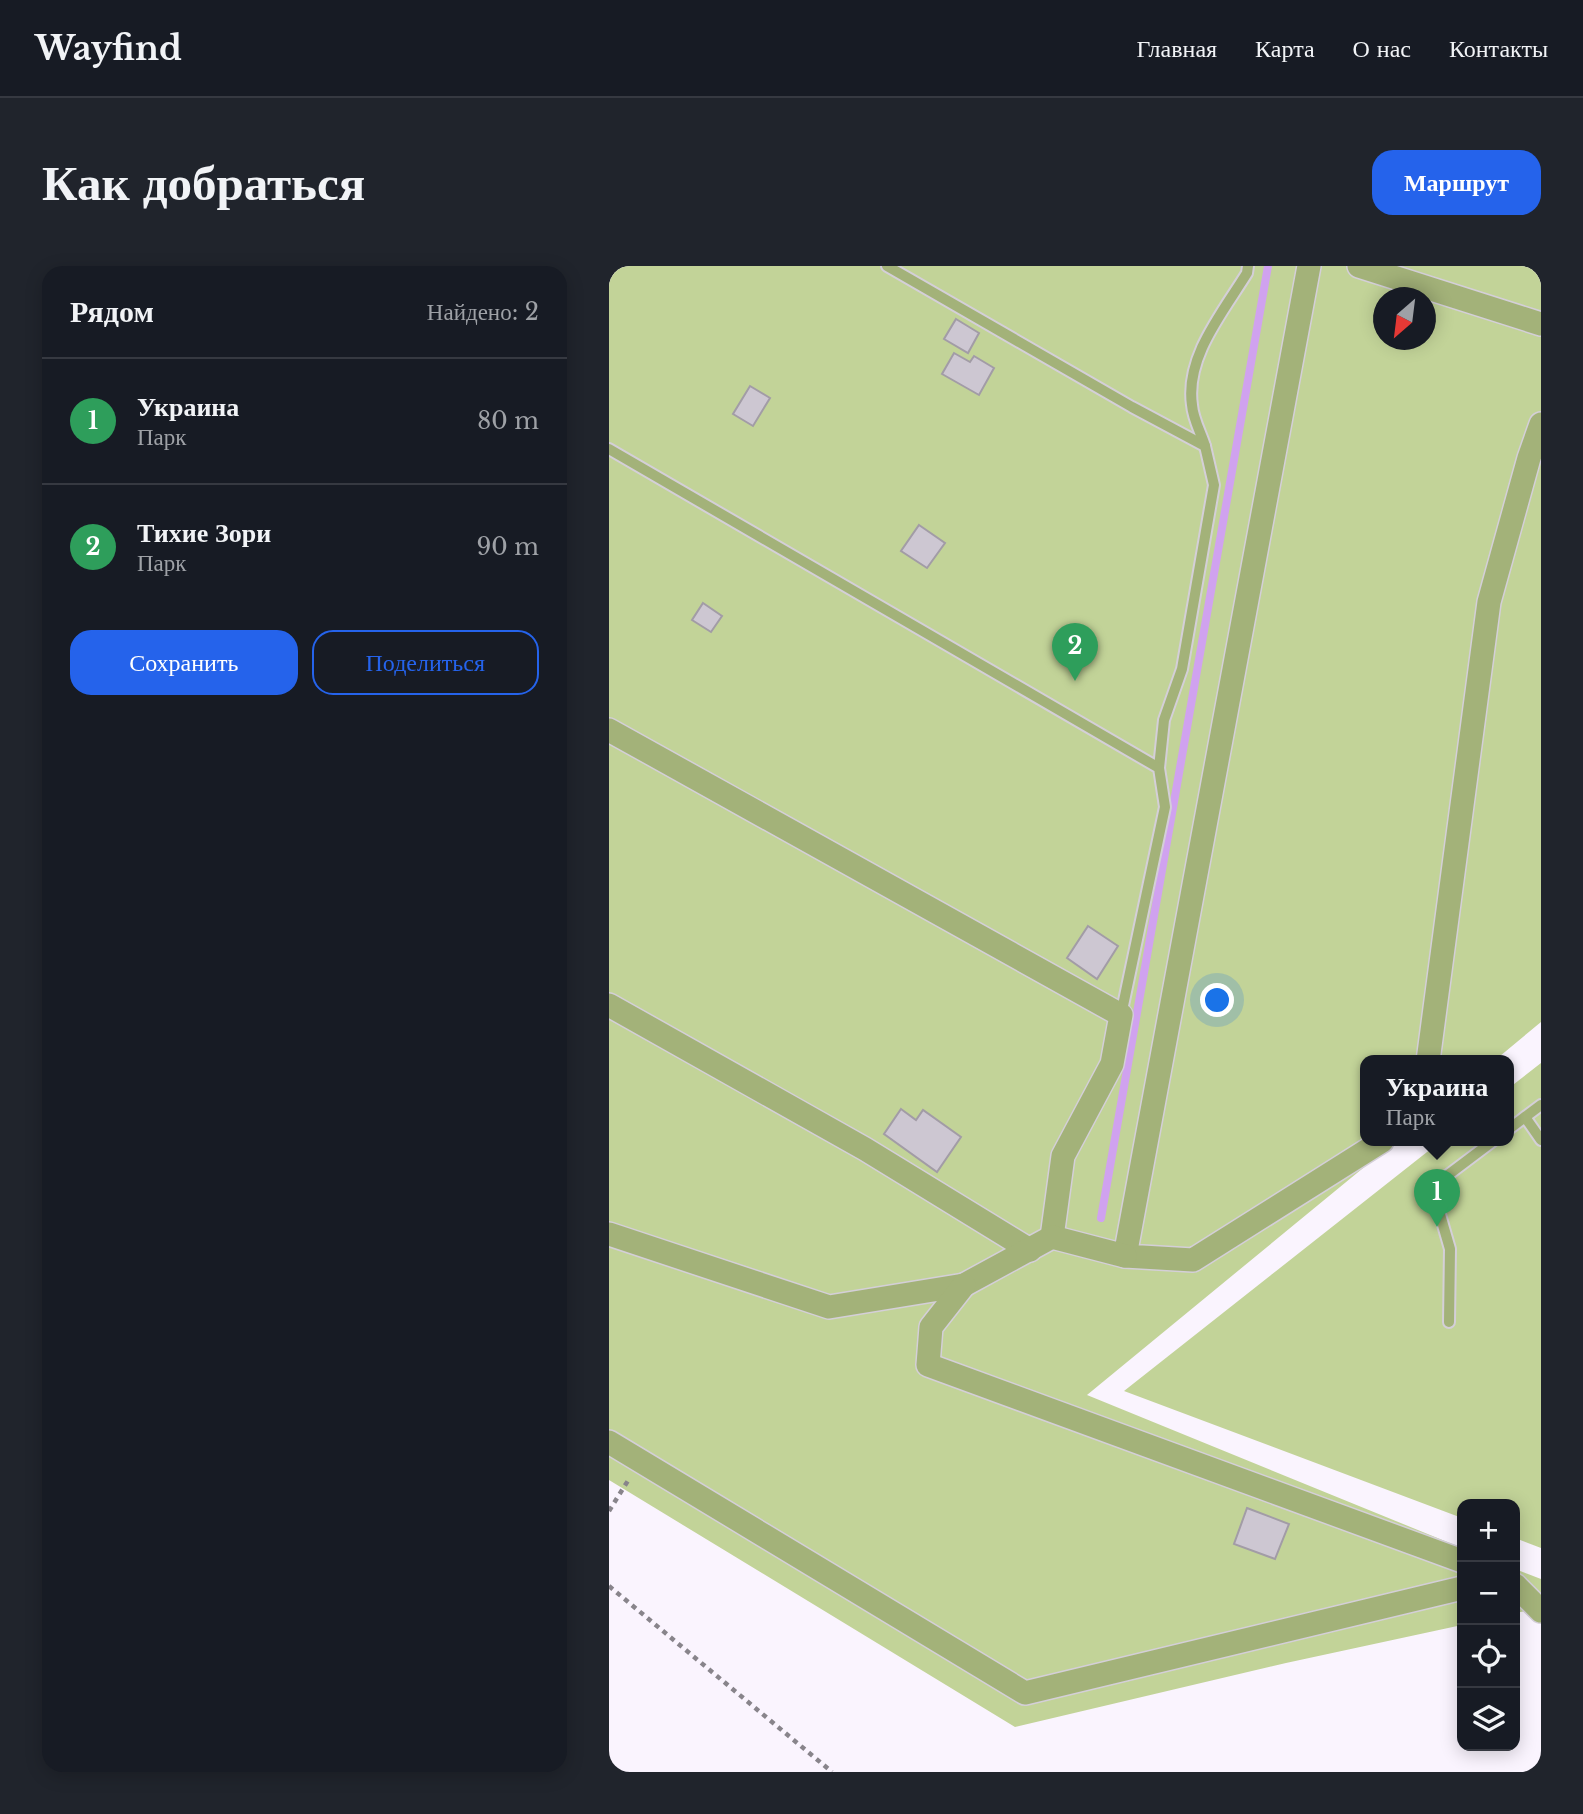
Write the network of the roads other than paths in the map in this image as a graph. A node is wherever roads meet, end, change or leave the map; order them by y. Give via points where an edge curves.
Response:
1 (887, 266) edge
2 (1248, 266) edge
3 (1309, 266) edge
4 (1359, 266) edge
5 (1541, 324) edge
6 (1541, 424) edge
7 (1205, 446) junction
8 (609, 449) edge
9 (609, 730) edge
10 (1159, 768) junction
11 (609, 1005) edge
12 (1121, 1014) junction
13 (1429, 1055) edge
14 (1541, 1105) edge
15 (1525, 1117) junction
16 (1514, 1125) edge
17 (1541, 1140) edge
18 (1374, 1146) edge
19 (1486, 1146) edge
20 (609, 1234) edge
21 (1052, 1237) junction
22 (1030, 1250) junction
23 (1125, 1256) junction
24 (964, 1285) junction
25 (1449, 1321) dead end
26 (609, 1442) edge
27 (1457, 1559) edge
28 (1457, 1589) edge
29 (1520, 1590) edge
30 (1541, 1611) edge

1 - 7 lane
2 - 7 lane via 1205,342 1191,378 1192,407
3 - 23 street
4 - 5 street
6 - 13 street via 1489,602
7 - 10 lane via 1214,485 1182,669 1164,720
8 - 10 lane
9 - 12 street
10 - 12 lane via 1165,807
11 - 22 street via 865,1149
12 - 21 street via 1112,1065 1063,1156
14 - 15 lane
15 - 16 lane
15 - 17 lane
18 - 23 street via 1193,1259
19 - 25 lane via 1432,1187 1450,1249
20 - 24 street via 829,1307
21 - 22 street
21 - 23 street
22 - 24 street
24 - 27 street via 931,1327 928,1365
26 - 28 street via 1025,1693
29 - 30 street

